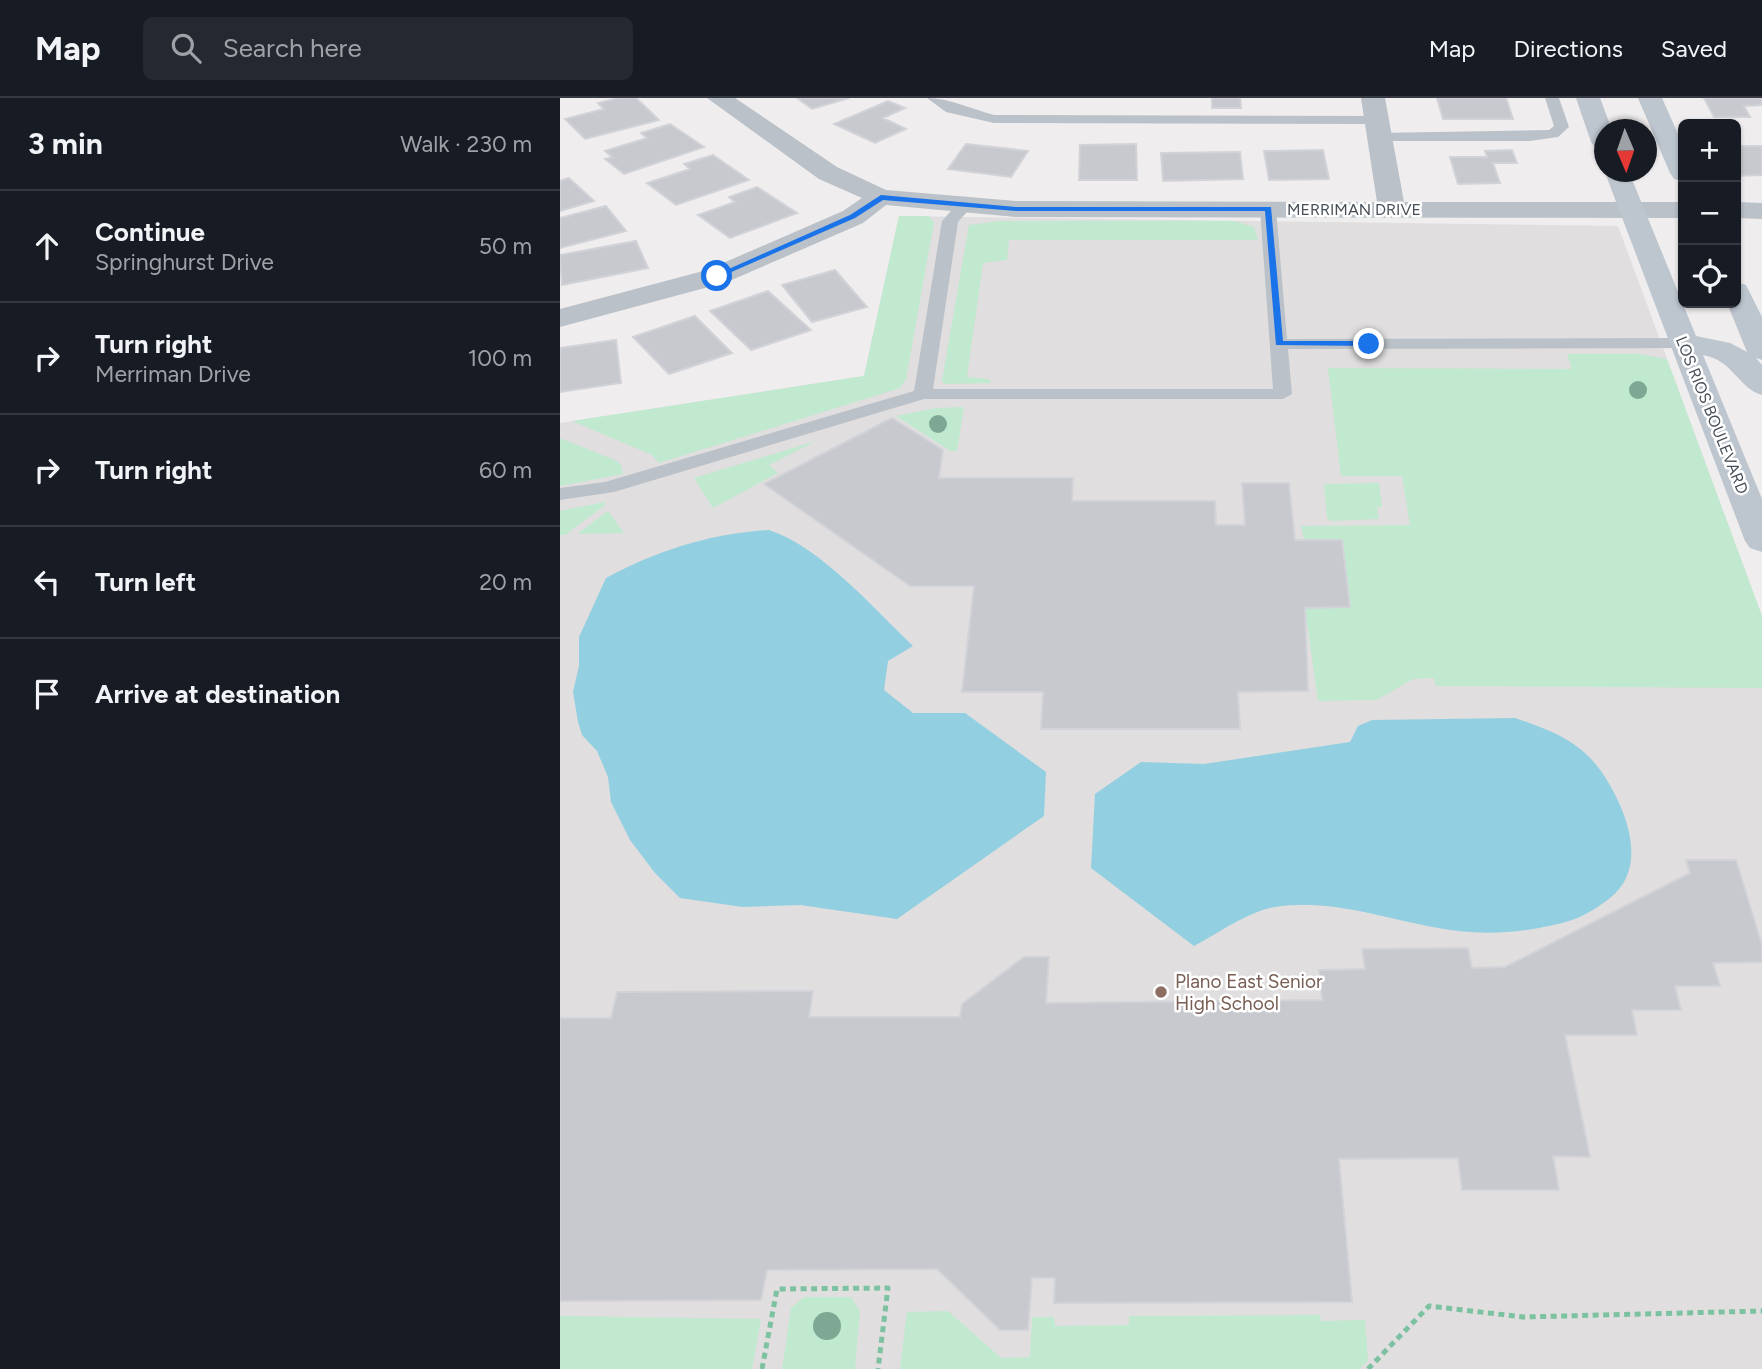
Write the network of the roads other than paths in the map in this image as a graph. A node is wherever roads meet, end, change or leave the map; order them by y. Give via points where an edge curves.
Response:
1 (719, 98) edge
2 (934, 98) edge
3 (1552, 98) edge
4 (1587, 98) edge
5 (1650, 98) edge
6 (1377, 118) edge
7 (1596, 119) edge
8 (1678, 162) edge
9 (1620, 182) edge
10 (881, 197) junction
11 (965, 205) junction
12 (1268, 209) junction
13 (1392, 209) junction
14 (1678, 210) edge
15 (1741, 210) edge
16 (1631, 211) junction
17 (1762, 211) edge
18 (1741, 303) edge
19 (560, 318) edge
20 (1683, 343) junction
21 (1279, 344) junction
22 (1762, 351) edge
23 (1762, 386) edge
24 (923, 394) junction
25 (560, 494) edge
26 (1762, 541) edge

1 - 10 street, MERRIMAN DRIVE via 828,173
2 - 6 lane via 951,109 994,119
3 - 6 lane via 1562,127 1553,134 1530,137
4 - 7 main road
5 - 8 main road
6 - 13 street
9 - 16 main road, LOS RIOS BOULEVARD
10 - 11 street, MERRIMAN DRIVE
10 - 19 street via 853,216 717,276
11 - 12 street, MERRIMAN DRIVE
11 - 24 lane via 950,222
12 - 13 street, MERRIMAN DRIVE
12 - 21 lane
13 - 16 street, MERRIMAN DRIVE
14 - 16 street, MERRIMAN DRIVE
15 - 17 street
16 - 20 main road, LOS RIOS BOULEVARD
18 - 22 main road
20 - 21 lane
20 - 23 main road via 1721,348 1744,361
20 - 26 main road, LOS RIOS BOULEVARD
21 - 24 lane via 1283,394
24 - 25 lane via 607,488

